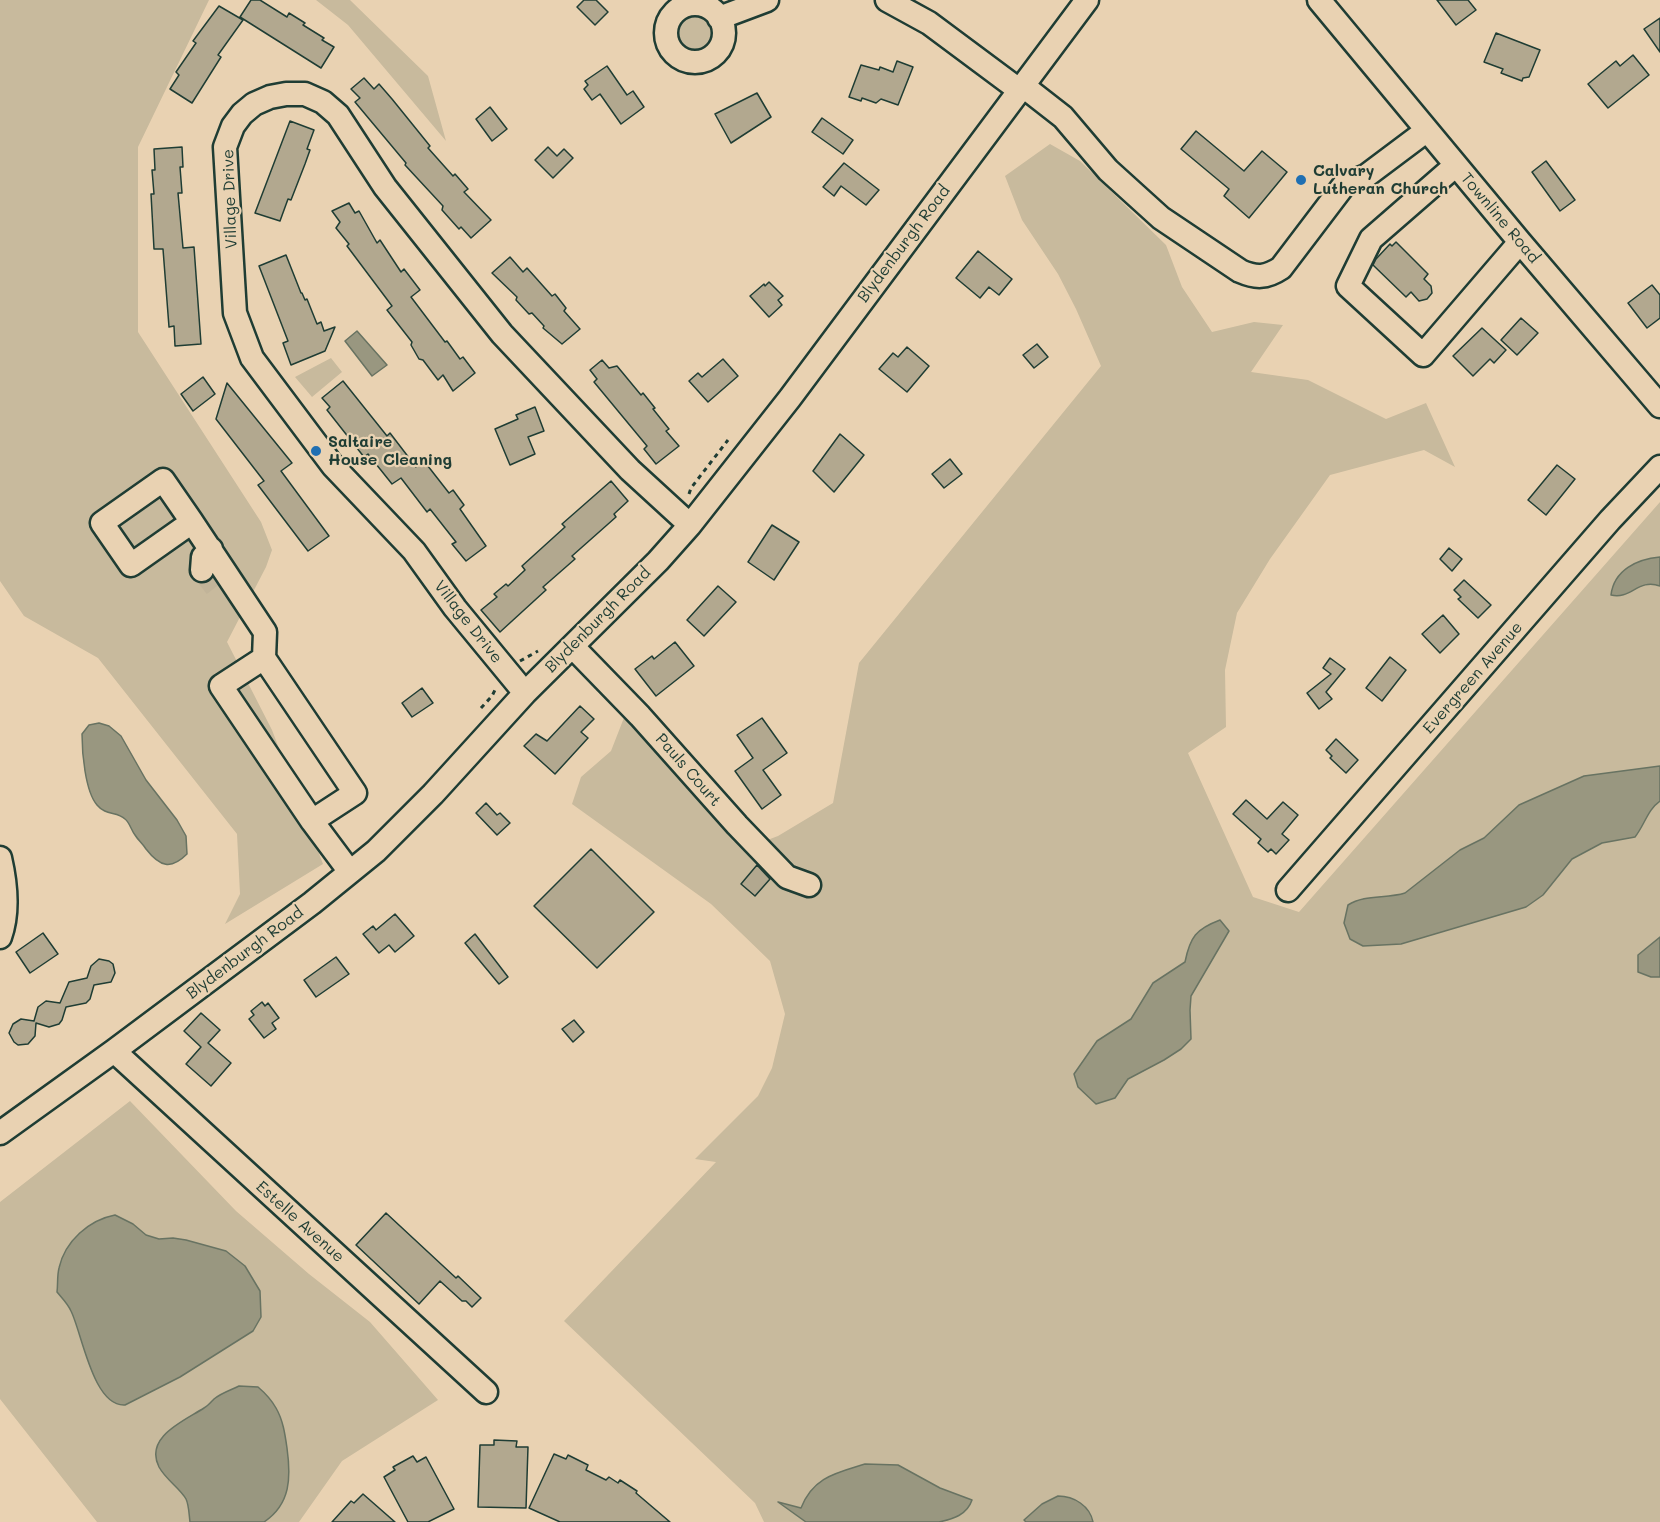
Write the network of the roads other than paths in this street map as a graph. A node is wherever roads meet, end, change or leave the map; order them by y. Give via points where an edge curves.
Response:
1 (767, 0) edge
2 (888, 0) edge
3 (1087, 0) edge
4 (1319, 0) edge
5 (719, 18) dead end
6 (1021, 87) junction
7 (1426, 131) junction
8 (1456, 165) junction
9 (1520, 242) junction
10 (1660, 406) edge
11 (1660, 467) edge
12 (683, 519) junction
13 (192, 522) dead end
14 (573, 647) junction
15 (264, 658) junction
16 (525, 693) junction
17 (312, 821) junction
18 (0, 858) edge
19 (350, 872) junction
20 (809, 885) dead end
21 (1288, 890) dead end
22 (0, 937) edge
23 (114, 1052) junction
24 (0, 1133) edge
25 (486, 1392) dead end

1 - 5 street
2 - 6 street via 929,23
3 - 6 street, Blydenburgh Road
4 - 7 street, Townline Road
6 - 7 street via 1063,117 1108,170 1161,218 1240,271 1261,277 1281,268 1344,185 1366,176
6 - 12 street, Blydenburgh Road via 790,398
7 - 8 street, Townline Road
8 - 9 street, Townline Road
8 - 9 street via 1371,239 1348,286 1423,355
9 - 10 street, Townline Road
11 - 21 street, Evergreen Avenue
12 - 14 street, Blydenburgh Road via 658,561
12 - 16 street, Village Drive via 630,470 502,334 385,187 338,116 323,102 305,94 286,94 254,104 242,114 232,126 225,147 235,313 252,358 333,466 414,551
13 - 15 street via 207,560 266,632
14 - 16 street, Blydenburgh Road
14 - 20 street, Pauls Court via 787,877
15 - 17 street via 355,793
15 - 17 street via 221,686
16 - 19 street, Blydenburgh Road via 433,794
17 - 19 street
18 - 22 street via 6,889 5,922
19 - 23 street, Blydenburgh Road
23 - 24 street, Blydenburgh Road
23 - 25 street, Estelle Avenue

